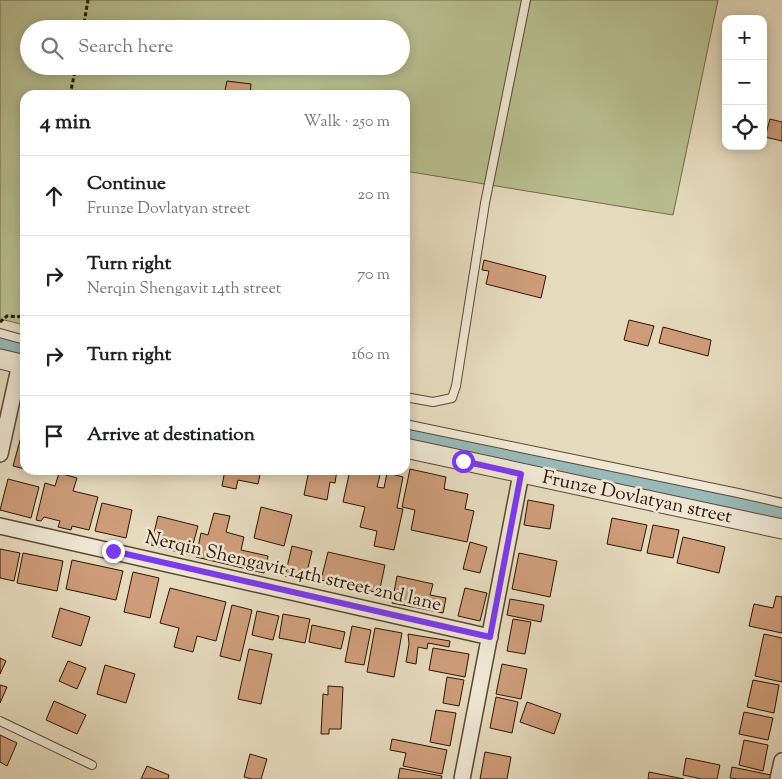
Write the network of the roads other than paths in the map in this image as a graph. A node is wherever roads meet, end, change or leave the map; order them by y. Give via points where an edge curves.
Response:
1 (526, 0) edge
2 (0, 333) edge
3 (20, 339) edge
4 (0, 359) edge
5 (20, 364) edge
6 (20, 373) edge
7 (410, 398) edge
8 (410, 425) edge
9 (410, 449) edge
10 (0, 454) edge
11 (521, 474) junction
12 (782, 503) edge
13 (0, 526) edge
14 (782, 529) edge
15 (490, 637) junction
16 (0, 721) edge
17 (782, 761) edge
18 (92, 765) dead end
19 (462, 779) edge
20 (778, 779) edge

1 - 7 lane via 485,202 456,386 452,398 433,402
2 - 3 lane
4 - 5 street
6 - 10 street
8 - 12 lane
9 - 11 street, Frunze Dovlatyan street
11 - 14 street, Frunze Dovlatyan street
11 - 15 street
13 - 15 street, Nerqin Shengavit 14th street 2nd lane
15 - 19 street
16 - 18 lane
17 - 20 street

